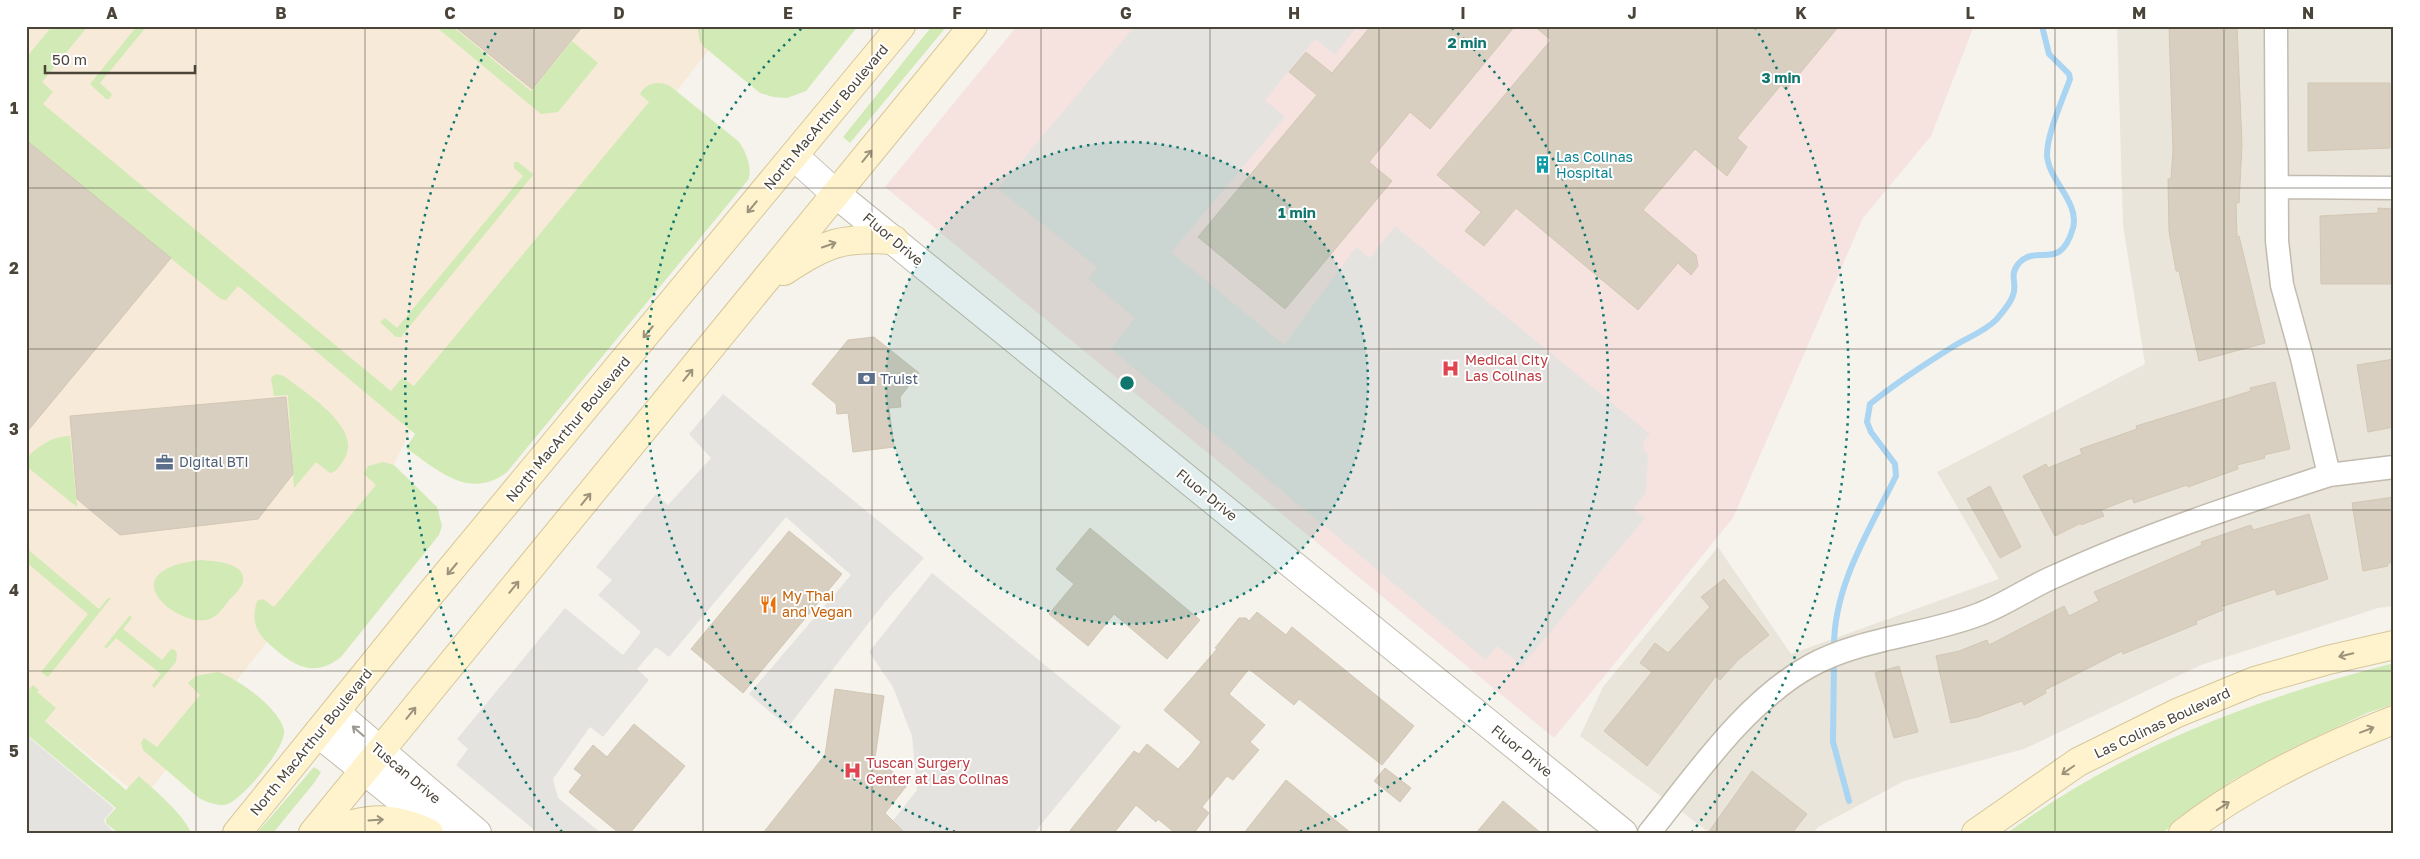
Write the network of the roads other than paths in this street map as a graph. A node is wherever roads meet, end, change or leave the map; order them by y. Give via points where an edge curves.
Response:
1 (901, 26) edge
2 (973, 26) edge
3 (2276, 26) edge
4 (794, 156) junction
5 (2278, 187) junction
6 (2394, 188) edge
7 (836, 194) junction
8 (894, 240) junction
9 (758, 289) junction
10 (2394, 466) edge
11 (2329, 475) junction
12 (2394, 645) edge
13 (335, 712) junction
14 (2394, 720) edge
15 (318, 733) junction
16 (372, 760) junction
17 (237, 833) edge
18 (313, 833) edge
19 (329, 833) edge
20 (429, 833) edge
21 (442, 833) edge
22 (477, 833) edge
23 (1623, 833) edge
24 (1649, 833) edge
25 (1976, 833) edge
26 (2183, 833) edge

1 - 4 main road, North MacArthur Boulevard
7 -> 2 main road
3 - 5 street
4 - 7 street, Fluor Drive
4 -> 13 main road, North MacArthur Boulevard
5 - 6 street
5 - 11 street via 2277,241 2282,285
7 - 8 street, Fluor Drive
7 - 9 main road
9 -> 8 main road via 814,251 836,243 855,239
8 - 23 street, Fluor Drive
16 -> 9 main road
10 - 11 street
11 - 24 street via 2219,511 2057,575 1980,614 1870,644 1811,666 1767,696 1713,754
12 -> 25 main road, Las Colinas Boulevard via 2255,681 2177,713 2078,762
13 - 15 main road, North MacArthur Boulevard
16 -> 13 street, Tuscan Drive
26 -> 14 main road via 2294,763
15 - 16 street, Tuscan Drive
15 - 17 main road, North MacArthur Boulevard
16 - 18 main road
16 - 21 street, Tuscan Drive
16 - 22 street, Tuscan Drive
19 -> 20 main road via 355,822 382,819 409,824

